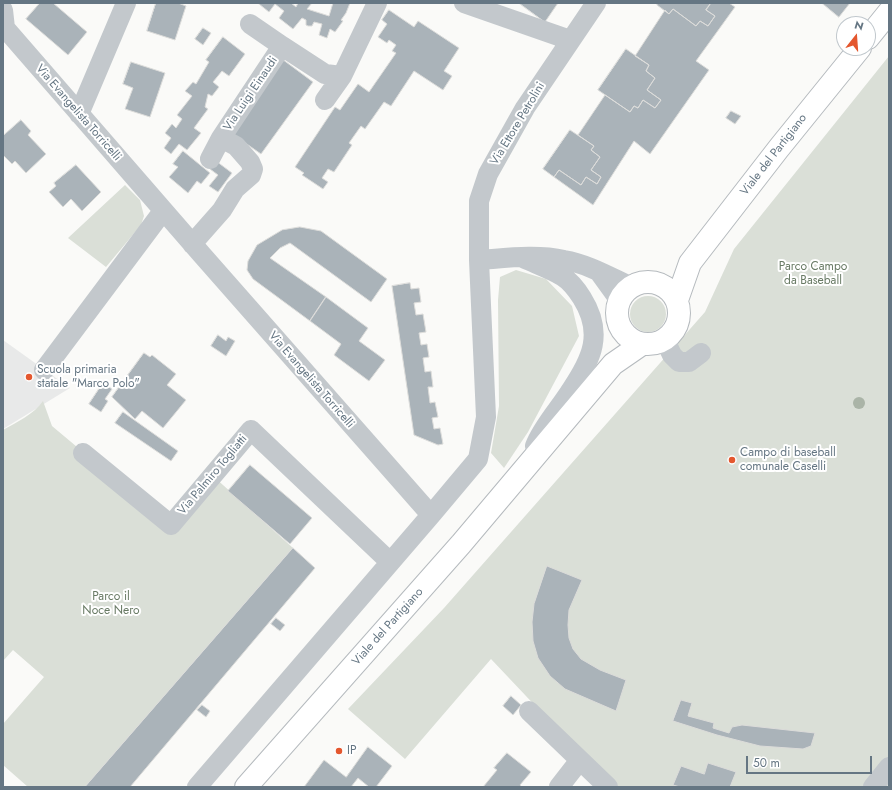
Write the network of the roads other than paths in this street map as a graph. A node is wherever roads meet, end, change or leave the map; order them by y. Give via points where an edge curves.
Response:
1 (6, 3) edge
2 (126, 3) edge
3 (377, 3) edge
4 (464, 3) edge
5 (596, 3) edge
6 (3, 9) edge
7 (889, 12) edge
8 (250, 24) dead end
9 (876, 28) edge
10 (570, 40) junction
11 (282, 46) junction
12 (854, 56) edge
13 (342, 76) junction
14 (325, 100) dead end
15 (79, 114) junction
16 (221, 138) junction
17 (210, 159) dead end
18 (163, 211) junction
19 (192, 244) junction
20 (523, 258) junction
21 (479, 260) junction
22 (690, 264) junction
23 (658, 283) junction
24 (626, 294) junction
25 (676, 300) junction
26 (624, 332) junction
27 (665, 340) junction
28 (642, 344) junction
29 (701, 353) dead end
30 (613, 364) junction
31 (44, 370) dead end
32 (83, 453) dead end
33 (528, 466) junction
34 (431, 515) junction
35 (390, 562) junction
36 (529, 711) dead end
37 (580, 760) junction
38 (889, 767) edge
39 (197, 787) edge
40 (246, 787) edge
41 (559, 787) edge
42 (608, 787) edge
43 (872, 787) edge

1 - 6 street, Via Evangelista Torricelli
2 - 15 street
3 - 13 street
4 - 10 street
5 - 10 street, Via Ettore Petrolini
6 - 15 street, Via Evangelista Torricelli via 5,28
7 - 9 main road
8 - 11 street
10 - 21 street, Via Ettore Petrolini via 526,108 488,174 479,201
11 - 13 street, Via Luigi Einaudi via 325,74
11 - 16 street, Via Luigi Einaudi
12 - 22 main road, Viale del Partigiano
13 - 14 street
15 - 18 street, Via Evangelista Torricelli
16 - 17 street, Via Luigi Einaudi
16 - 19 street via 236,146 253,169 251,175 236,189 222,210
18 - 19 street, Via Evangelista Torricelli
18 - 31 street
19 - 34 street, Via Evangelista Torricelli
20 - 21 street
20 - 24 street via 540,257 582,264 599,272
20 - 33 street, Viale del Partigiano via 563,276 577,290 589,310 594,328 593,346 585,368 536,444
21 - 34 street via 486,417 478,459
22 - 23 main road
22 - 25 main road
23 - 24 main road via 637,284
23 - 25 main road via 667,288
24 - 26 main road via 617,307 617,318
25 - 27 main road via 680,315 678,325 673,334
26 - 28 main road via 626,336
26 - 30 main road
27 - 28 main road via 656,344
27 - 29 street via 672,355 679,362 689,362
28 - 30 main road, Viale del Partigiano
30 - 33 main road, Viale del Partigiano
32 - 35 street, Via Palmiro Togliatti via 171,525 251,430
33 - 40 main road, Viale del Partigiano
34 - 35 street
35 - 39 street
36 - 37 street
37 - 41 street
37 - 42 street
38 - 43 street

